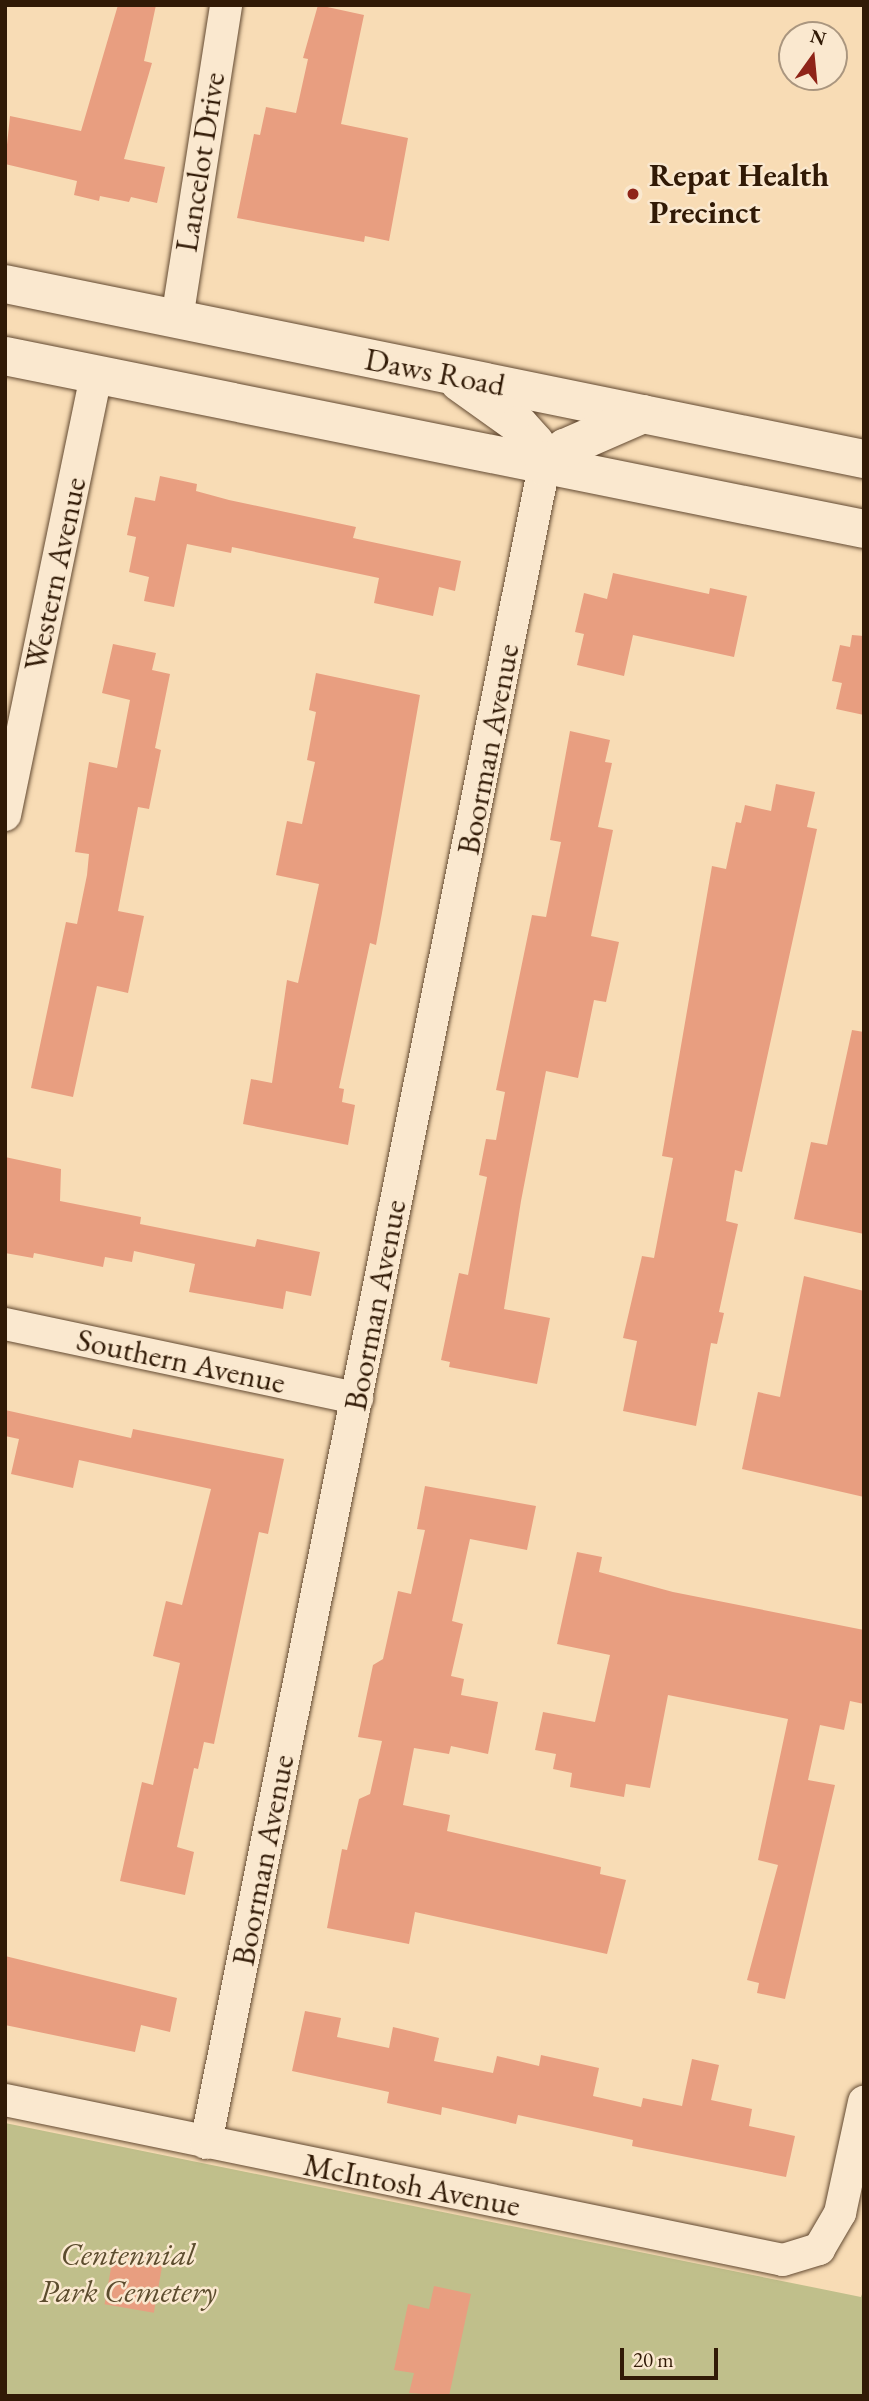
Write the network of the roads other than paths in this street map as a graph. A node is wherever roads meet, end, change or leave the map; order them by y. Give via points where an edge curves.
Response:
1 (226, 5) edge
2 (5, 284) edge
3 (177, 319) junction
4 (5, 356) edge
5 (96, 374) junction
6 (449, 374) junction
7 (643, 414) junction
8 (864, 459) edge
9 (544, 466) junction
10 (864, 529) edge
11 (5, 815) edge
12 (5, 1324) edge
13 (357, 1398) junction
14 (5, 2101) edge
15 (864, 2102) edge
16 (206, 2143) junction

1 - 3 street, Lancelot Drive
2 - 3 main road, Daws Road
3 - 6 main road, Daws Road
4 - 5 main road
5 - 9 main road
5 - 11 street, Western Avenue
6 - 7 main road, Daws Road
6 - 9 main road via 519,425 535,443
7 - 8 main road, Daws Road
7 - 9 main road via 565,448
9 - 10 main road
9 - 13 street, Boorman Avenue
12 - 13 street, Southern Avenue
13 - 16 street, Boorman Avenue
14 - 16 street, McIntosh Avenue
15 - 16 street, McIntosh Avenue via 840,2213 819,2249 783,2260

